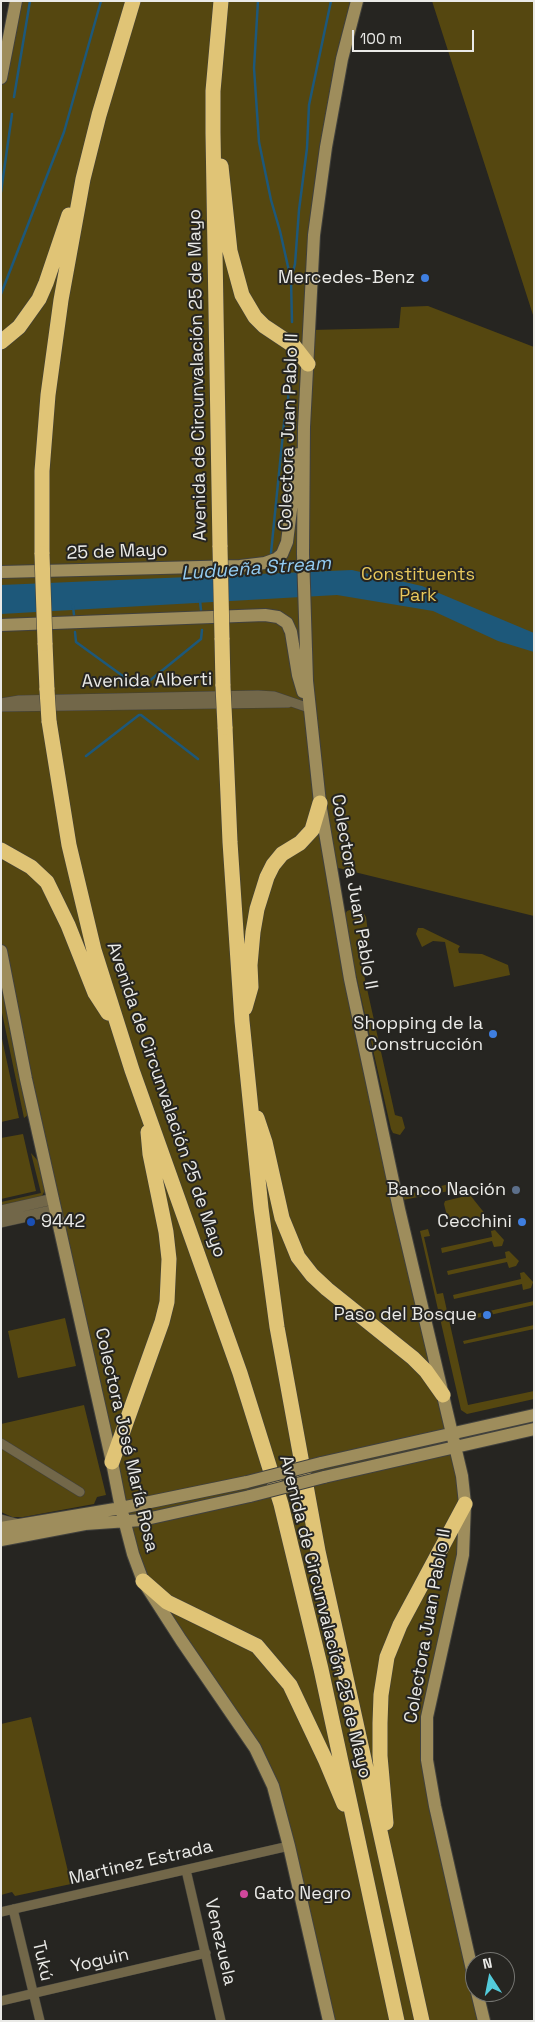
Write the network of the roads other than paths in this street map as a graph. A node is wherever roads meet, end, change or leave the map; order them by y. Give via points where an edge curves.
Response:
1 (16, 1) edge
2 (133, 1) edge
3 (221, 1) edge
4 (357, 1) edge
5 (1, 78) edge
6 (213, 133) junction
7 (83, 179) junction
8 (1, 342) edge
9 (308, 364) junction
10 (304, 427) junction
11 (1, 572) edge
12 (1, 625) edge
13 (1, 703) edge
14 (293, 703) junction
15 (1, 707) edge
16 (309, 708) junction
17 (320, 802) junction
18 (1, 850) edge
19 (1, 863) edge
20 (31, 867) junction
21 (1, 951) edge
22 (242, 1021) junction
23 (118, 1029) junction
24 (248, 1094) junction
25 (147, 1113) junction
26 (54, 1205) junction
27 (1, 1211) edge
28 (1, 1222) edge
29 (443, 1395) junction
30 (534, 1415) edge
31 (534, 1429) edge
32 (452, 1433) junction
33 (1, 1443) edge
34 (455, 1448) junction
35 (112, 1462) junction
36 (80, 1492) dead end
37 (465, 1504) junction
38 (120, 1508) junction
39 (1, 1518) edge
40 (124, 1522) junction
41 (21, 1525) junction
42 (1, 1528) edge
43 (1, 1540) edge
44 (143, 1581) junction
45 (359, 1842) junction
46 (289, 1846) junction
47 (385, 1854) junction
48 (186, 1870) junction
49 (13, 1909) junction
50 (1, 1912) edge
51 (468, 1952) edge
52 (206, 1953) junction
53 (33, 1994) junction
54 (1, 2001) edge
55 (479, 2002) edge
56 (40, 2021) edge
57 (221, 2021) edge
58 (329, 2021) edge
59 (397, 2021) edge
60 (422, 2021) edge
61 (484, 2021) edge

1 - 5 main road
2 - 7 highway, Avenida de Circunvalación 25 de Mayo
3 - 6 highway, Avenida de Circunvalación 25 de Mayo via 213,91
4 - 9 main road, Colectora Juan Pablo II via 342,59 314,235
6 - 9 highway via 225,188 230,251 242,295 254,317 294,346
6 - 22 highway, Avenida de Circunvalación 25 de Mayo, bridge via 222,638 230,842
7 - 8 highway via 39,298 18,327
7 - 23 highway, Avenida de Circunvalación 25 de Mayo, bridge via 48,395 42,471 45,643 49,721 69,845 94,950
9 - 10 main road, Colectora Juan Pablo II
10 - 11 main road, 25 de Mayo via 293,481 287,542 276,559 240,566
10 - 16 main road, Colectora Juan Pablo II via 304,616
12 - 16 main road via 265,615 278,618 287,623 291,632 298,675
13 - 14 street, Avenida Alberti via 258,695 274,696
14 - 15 street, Avenida Alberti
14 - 16 street, Avenida Alberti
16 - 17 main road, Colectora Juan Pablo II
17 - 22 highway via 312,830 300,843 282,854 266,877 257,909 250,965 251,987
17 - 29 main road, Colectora Juan Pablo II via 350,979
18 - 20 highway
19 - 20 highway
20 - 23 highway via 47,882 57,900 95,993
21 - 26 main road, Colectora José María Rosa
22 - 24 highway, Avenida de Circunvalación 25 de Mayo
23 - 25 highway, Avenida de Circunvalación 25 de Mayo
24 - 29 highway via 265,1142 282,1218 298,1257 327,1289 413,1358
24 - 47 highway, Avenida de Circunvalación 25 de Mayo via 277,1327 296,1438 336,1638
25 - 35 highway via 150,1154 166,1232 168,1295 162,1322
25 - 45 highway, Avenida de Circunvalación 25 de Mayo via 240,1373 281,1504
26 - 27 street
26 - 28 street
26 - 35 main road, Colectora José María Rosa
29 - 32 main road, Colectora Juan Pablo II
30 - 32 main road
31 - 34 main road
32 - 34 main road, Colectora Juan Pablo II
32 - 38 main road, bridge via 247,1482
33 - 36 street
34 - 37 main road, Colectora Juan Pablo II
34 - 40 main road, bridge
35 - 38 main road, Colectora José María Rosa
37 - 47 highway via 400,1625 387,1657 380,1723
37 - 51 main road, Colectora Juan Pablo II via 463,1555 427,1717 427,1760
38 - 40 main road, Colectora José María Rosa
38 - 41 main road
39 - 41 street
40 - 43 main road via 85,1524
40 - 44 main road, Colectora José María Rosa
41 - 42 main road
44 - 45 highway via 167,1602 257,1646 290,1684
44 - 46 main road, Colectora José María Rosa via 255,1748 273,1786
45 - 59 highway, Avenida de Circunvalación 25 de Mayo
46 - 48 street, Martinez Estrada
46 - 58 main road, Colectora José María Rosa
47 - 60 highway, Avenida de Circunvalación 25 de Mayo
48 - 49 street, Martinez Estrada
48 - 52 street, Venezuela
49 - 50 street, Martinez Estrada
49 - 53 street, Tukú
52 - 53 street, Yoguin
52 - 57 street, Venezuela
53 - 54 street, Yoguin
53 - 56 street, Tukú
55 - 61 main road

